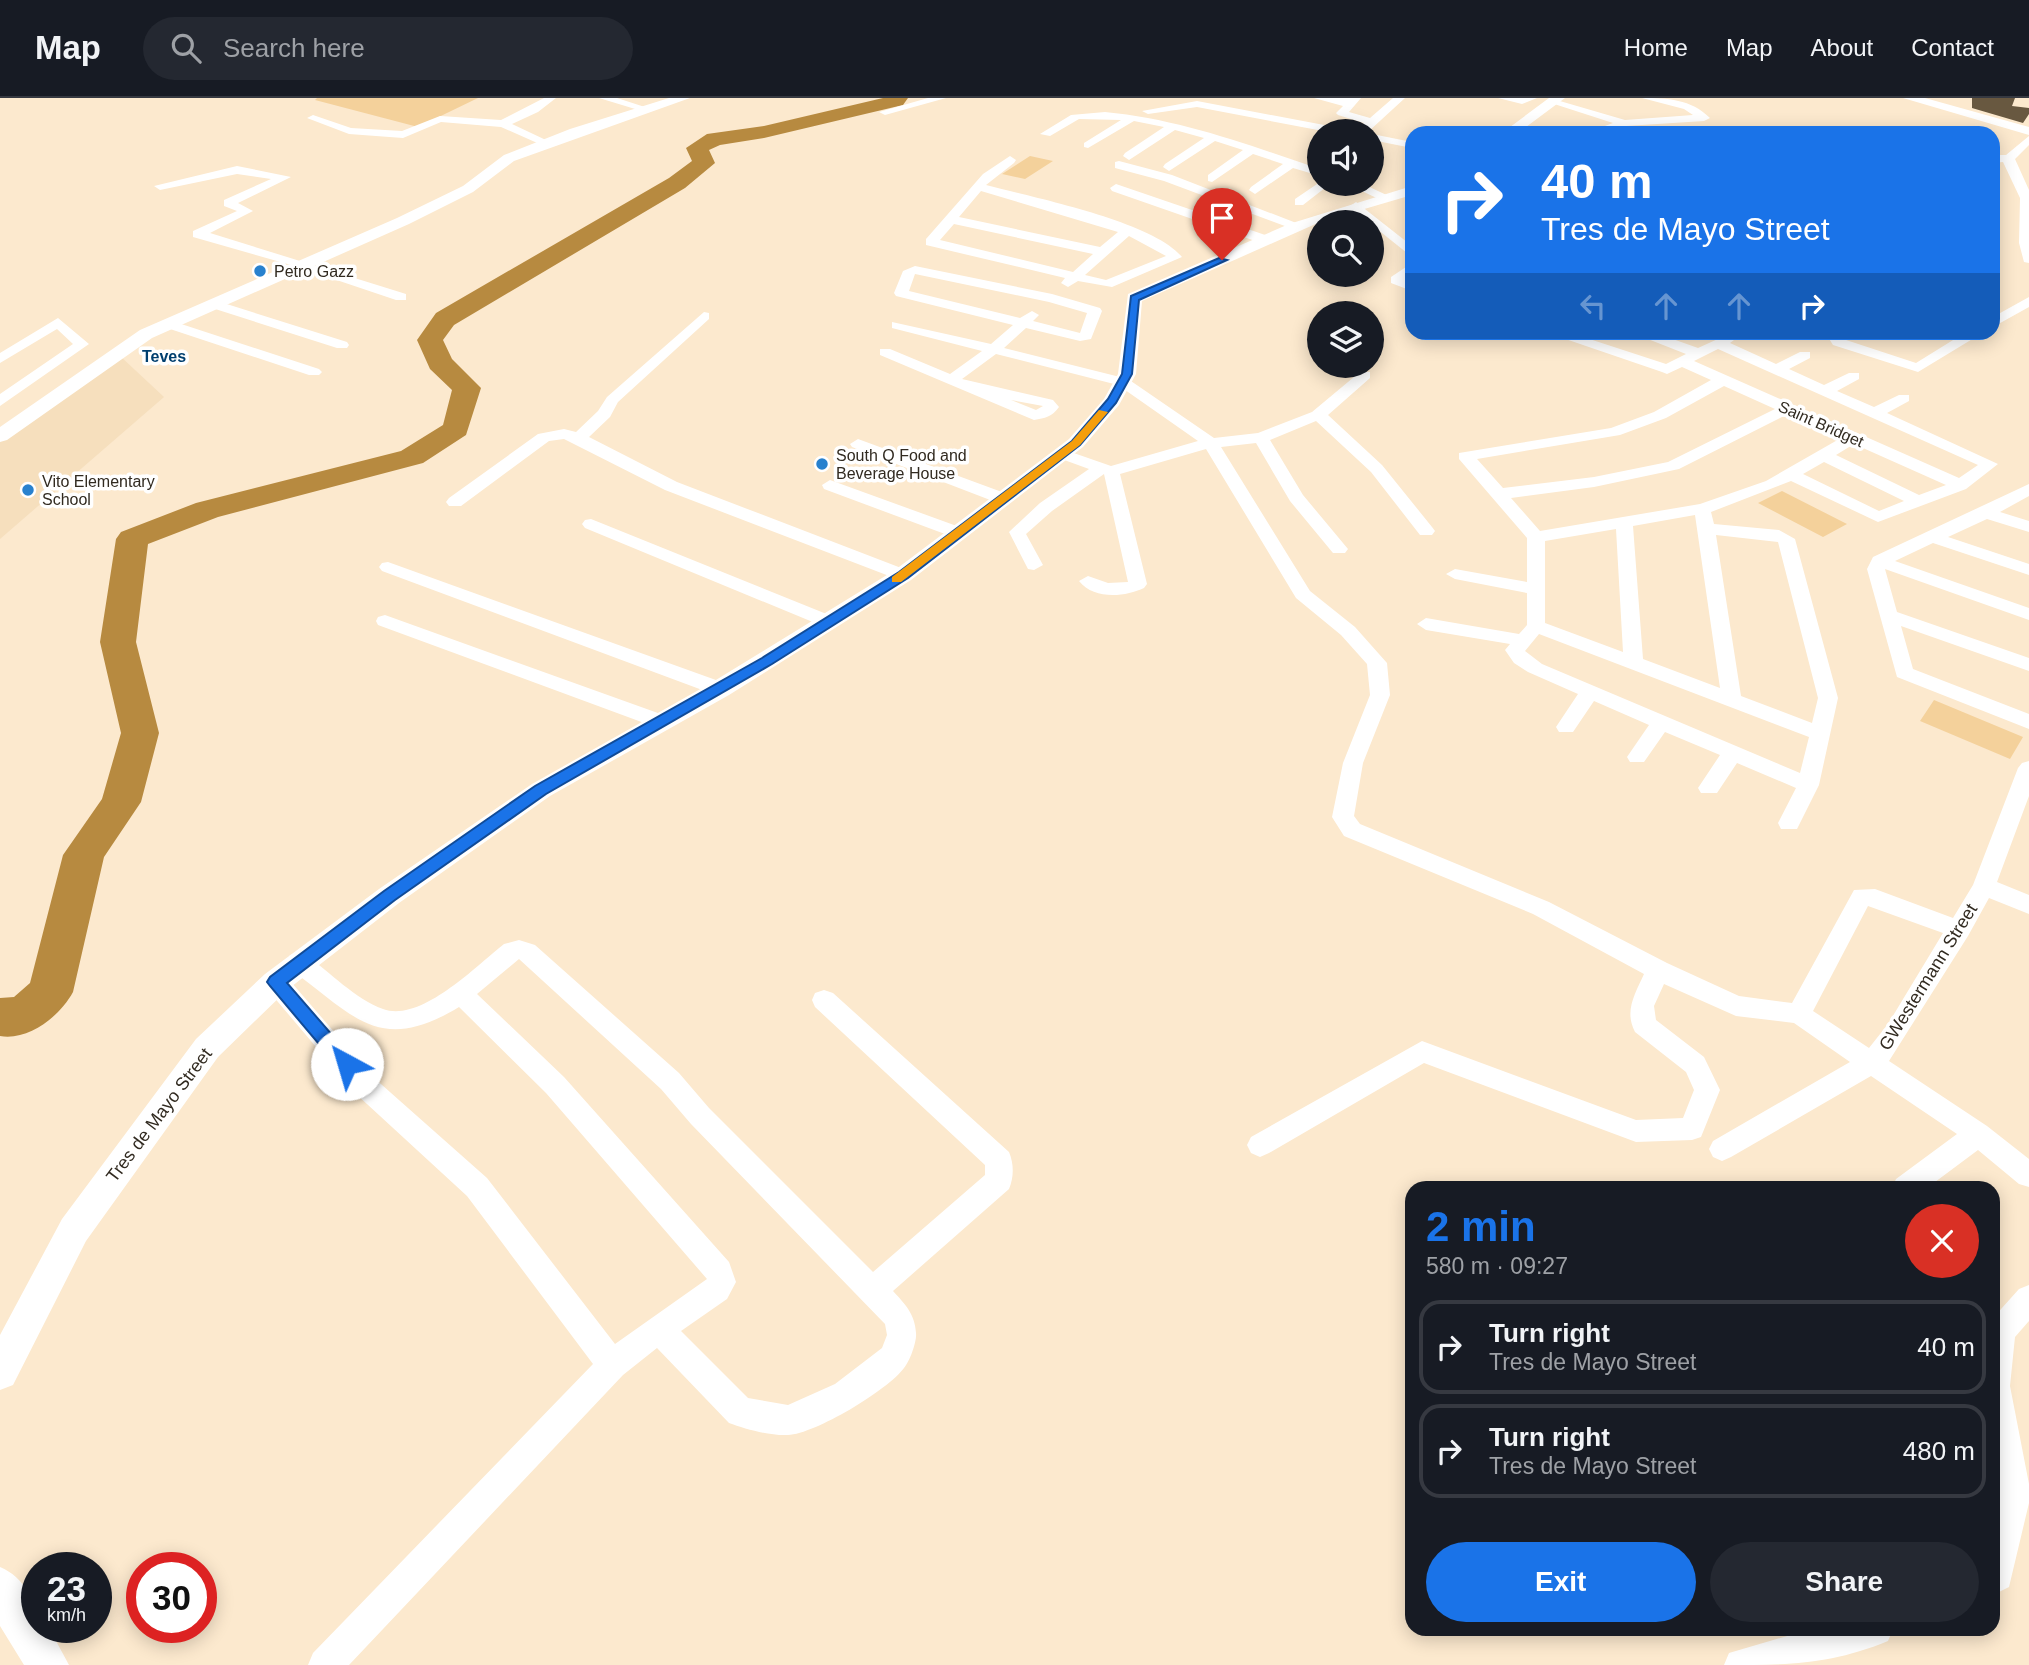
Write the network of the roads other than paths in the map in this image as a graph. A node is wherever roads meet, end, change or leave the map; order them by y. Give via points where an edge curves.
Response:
1 (551, 98) edge
2 (604, 98) edge
3 (683, 98) edge
4 (941, 98) edge
5 (1319, 98) edge
6 (1400, 98) edge
7 (1503, 98) edge
8 (1532, 98) edge
9 (1647, 98) edge
10 (1910, 98) edge
11 (1555, 100) edge
12 (1353, 101) edge
13 (645, 109) junction
14 (1148, 111) dead end
15 (885, 112) dead end
16 (313, 118) dead end
17 (1130, 119) junction
18 (1350, 119) edge
19 (1376, 119) edge
20 (503, 124) junction
21 (1625, 124) junction
22 (1307, 125) edge
23 (1519, 126) edge
24 (1618, 126) edge
25 (1172, 127) junction
26 (2029, 131) edge
27 (1046, 134) dead end
28 (1212, 138) junction
29 (2029, 139) edge
30 (1384, 140) edge
31 (544, 143) junction
32 (1405, 144) edge
33 (1087, 145) dead end
34 (1251, 150) junction
35 (1129, 156) dead end
36 (2009, 158) junction
37 (2000, 159) edge
38 (1010, 160) dead end
39 (1292, 164) junction
40 (1119, 165) dead end
41 (1170, 167) dead end
42 (1307, 169) edge
43 (1212, 178) dead end
44 (160, 186) dead end
45 (979, 187) junction
46 (1116, 188) dead end
47 (1255, 190) dead end
48 (1405, 192) edge
49 (1314, 196) edge
50 (1357, 200) edge
51 (1298, 214) junction
52 (950, 219) junction
53 (2027, 222) edge
54 (1127, 231) junction
55 (1266, 240) junction
56 (1405, 246) edge
57 (1103, 252) junction
58 (2029, 259) edge
59 (303, 264) junction
60 (1405, 273) edge
61 (1077, 276) junction
62 (1405, 284) edge
63 (401, 298) dead end
64 (1052, 298) junction
65 (2029, 301) edge
66 (214, 304) junction
67 (704, 316) dead end
68 (2000, 319) edge
69 (1025, 322) junction
70 (169, 324) junction
71 (897, 325) dead end
72 (1576, 340) edge
73 (1660, 340) edge
74 (1726, 340) edge
75 (1837, 340) edge
76 (1965, 340) edge
77 (1719, 344) junction
78 (342, 345) dead end
79 (993, 350) junction
80 (885, 352) dead end
81 (1701, 354) junction
82 (1805, 355) dead end
83 (0, 359) edge
84 (1683, 362) junction
85 (1778, 369) junction
86 (314, 372) dead end
87 (1854, 376) dead end
88 (1361, 378) edge
89 (953, 379) junction
90 (1723, 380) junction
91 (1124, 382) junction
92 (974, 387) dead end
93 (1826, 390) junction
94 (1904, 398) dead end
95 (0, 401) edge
96 (1787, 409) junction
97 (1876, 412) junction
98 (1318, 415) junction
99 (0, 436) edge
100 (579, 438) junction
101 (1261, 438) junction
102 (1853, 438) junction
103 (1211, 443) junction
104 (858, 444) dead end
105 (1062, 454) junction
106 (1821, 454) junction
107 (1105, 470) junction
108 (1790, 474) junction
109 (830, 485) dead end
110 (1960, 485) junction
111 (2029, 489) edge
112 (1499, 494) junction
113 (1003, 499) junction
114 (455, 502) dead end
115 (1919, 502) junction
116 (1703, 509) junction
117 (1986, 513) junction
118 (1881, 517) joint
119 (590, 524) dead end
120 (1624, 524) junction
121 (2029, 527) edge
122 (1708, 529) junction
123 (1426, 531) dead end
124 (959, 533) junction
125 (1536, 537) junction
126 (1932, 537) junction
127 (1339, 549) dead end
128 (1879, 561) junction
129 (1034, 565) dead end
130 (388, 567) dead end
131 (2029, 570) edge
132 (1455, 574) dead end
133 (903, 575) junction
134 (1088, 581) dead end
135 (1537, 589) junction
136 (2029, 614) edge
137 (1890, 616) junction
138 (385, 621) dead end
139 (827, 621) junction
140 (1426, 624) dead end
141 (1536, 626) junction
142 (1521, 640) junction
143 (1633, 660) junction
144 (2029, 665) edge
145 (720, 689) junction
146 (1590, 691) junction
147 (1731, 698) junction
148 (662, 722) junction
149 (1661, 722) junction
150 (2029, 722) edge
151 (1566, 727) dead end
152 (1822, 734) junction
153 (1733, 752) junction
154 (1637, 757) dead end
155 (2029, 768) edge
156 (1808, 785) junction
157 (1709, 788) dead end
158 (1789, 823) dead end
159 (1984, 886) junction
160 (2029, 905) edge
161 (1960, 930) junction
162 (299, 962) junction
163 (1658, 970) junction
164 (276, 982) junction
165 (461, 993) junction
166 (824, 1000) dead end
167 (1799, 1014) junction
168 (1874, 1061) junction
169 (1978, 1134) junction
170 (1260, 1144) dead end
171 (1722, 1149) dead end
172 (2029, 1175) edge
173 (1915, 1181) edge
174 (872, 1291) junction
175 (2029, 1299) edge
176 (659, 1329) junction
177 (2000, 1340) edge
178 (612, 1365) junction
179 (0, 1372) edge
180 (2000, 1413) edge
181 (2000, 1562) edge
182 (0, 1588) edge
183 (1849, 1636) edge
184 (48, 1665) edge
185 (325, 1665) edge
186 (1741, 1665) edge

1 - 20 street
2 - 13 street
3 - 13 street
4 - 15 street
5 - 12 street
6 - 19 street
7 - 8 street
9 - 21 street via 1688,106 1704,118
10 - 26 street
11 - 21 street
11 - 23 street
12 - 18 street via 1342,113
13 - 31 street
14 - 22 street via 1194,104
16 - 20 street via 349,131 403,135 440,119
17 - 25 street
17 - 27 street via 1076,116
17 - 33 street
20 - 31 street
21 - 24 street
25 - 28 street
25 - 35 street
28 - 34 street
28 - 41 street
29 - 36 street
30 - 32 street
31 - 59 street via 509,159 468,189
34 - 39 street
34 - 43 street
36 - 37 street
36 - 53 street via 2027,200
38 - 45 street
39 - 42 street
39 - 47 street
40 - 51 street
44 - 59 street via 237,170 285,177 228,203 247,211 198,234
45 - 52 street
45 - 54 street
46 - 55 street
48 - 50 street, Tres de Mayo Street
49 - 51 street
50 - 51 street, Tres de Mayo Street
50 - 56 street
51 - 55 street, Tres de Mayo Street
52 - 57 street
52 - 61 street via 931,242
53 - 58 street via 2024,243
54 - 57 street
54 - 61 street via 1175,257 1108,284
55 - 91 street, Tres de Mayo Street via 1135,298
57 - 61 street
59 - 63 street
59 - 66 street
60 - 62 street via 1396,280
61 - 64 street
64 - 69 street
64 - 69 street via 1095,310 1086,336
64 - 69 street via 915,270 909,271 901,293
65 - 68 street
66 - 70 street
66 - 78 street
67 - 100 street via 612,400
69 - 79 street
70 - 86 street
70 - 99 street via 122,349
71 - 79 street
72 - 84 street via 1662,368
73 - 81 street
74 - 77 street
75 - 76 street via 1918,368
77 - 81 street
77 - 85 street
79 - 89 street
79 - 91 street
80 - 89 street
81 - 84 street
82 - 85 street
83 - 95 street via 58,322 82,344
84 - 90 street, Saint Bridget
85 - 93 street
87 - 93 street
88 - 98 street
89 - 92 street
90 - 96 street, Saint Bridget
90 - 112 street via 1660,415 1614,432 1466,455
91 - 103 street
91 - 105 street, Tres de Mayo Street via 1085,433
93 - 97 street
94 - 97 street
96 - 102 street, Saint Bridget
96 - 112 street via 1673,466
97 - 110 street via 1989,462
98 - 101 street
98 - 123 street via 1379,468
100 - 114 street via 564,434 544,437
100 - 133 street via 671,486
101 - 103 street
101 - 127 street via 1296,497
102 - 106 street
102 - 110 street, Saint Bridget
103 - 107 street
103 - 163 street via 1303,594 1348,631 1377,663 1380,695 1353,763 1343,817 1352,830 1541,908
104 - 113 street
105 - 107 street
105 - 113 street, Tres de Mayo Street
106 - 108 street
106 - 115 street
107 - 129 street via 1046,507 1018,533
107 - 134 street via 1138,584 1113,590
108 - 116 street
108 - 118 street
109 - 124 street
110 - 115 street
111 - 117 street
112 - 125 street
113 - 124 street, Tres de Mayo Street
115 - 118 street
116 - 120 street
116 - 122 street
117 - 121 street
117 - 126 street
119 - 139 street
120 - 125 street
120 - 143 street
122 - 147 street
122 - 152 street via 1786,539 1828,698
124 - 133 street, Tres de Mayo Street
125 - 135 street
126 - 128 street
126 - 131 street
128 - 136 street
128 - 137 street via 1876,569
130 - 145 street
132 - 135 street
133 - 139 street, Tres de Mayo Street
135 - 141 street
137 - 144 street
137 - 150 street via 1904,673
138 - 148 street
139 - 145 street, Tres de Mayo Street
140 - 142 street
141 - 142 street
141 - 143 street
142 - 146 street via 1515,650 1521,659
143 - 147 street
145 - 148 street, Tres de Mayo Street
146 - 149 street
146 - 151 street
147 - 152 street
148 - 162 street, Tres de Mayo Street via 541,790
149 - 153 street
149 - 154 street
152 - 156 street
153 - 156 street
153 - 157 street
155 - 159 street, GWestermann Street
156 - 158 street
159 - 160 street
159 - 161 street, GWestermann Street
161 - 167 street via 1862,896
161 - 168 street, GWestermann Street
162 - 164 street, Tres de Mayo Street
162 - 165 street via 379,1018 396,1020 423,1014
163 - 167 street via 1736,1006
163 - 170 street via 1642,1006 1644,1025 1695,1065 1707,1090 1692,1129 1636,1131 1422,1051
164 - 178 street via 364,1085 477,1187
164 - 179 street, Tres de Mayo Street via 207,1048 74,1230
165 - 174 street via 512,951 527,952 670,1081
165 - 176 street via 555,1084 719,1271 722,1282 717,1289
166 - 174 street via 1001,1166 999,1180
167 - 168 street
168 - 169 street
168 - 171 street, GWestermann Street
169 - 172 street
169 - 173 street
174 - 176 street via 898,1317 902,1335 894,1358 846,1395 788,1420 740,1412
175 - 177 street via 2001,1331
176 - 178 street
178 - 185 street
180 - 181 street via 2015,1494
182 - 184 street
183 - 186 street

